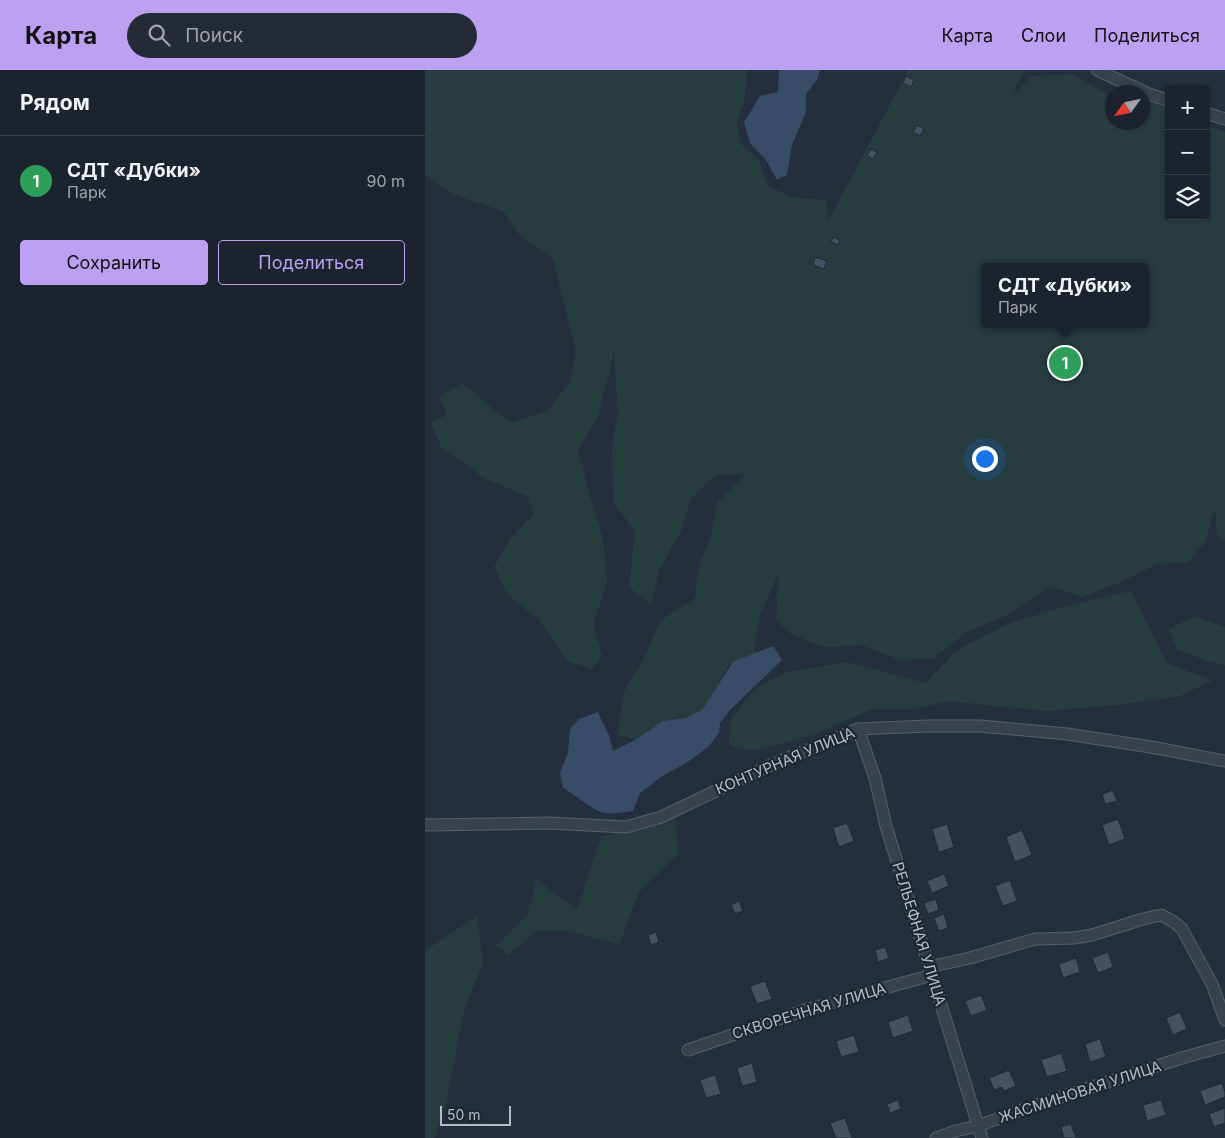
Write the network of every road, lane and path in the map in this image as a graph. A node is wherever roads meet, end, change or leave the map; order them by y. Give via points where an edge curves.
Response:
1 (1097, 70) edge
2 (1165, 100) edge
3 (1210, 114) edge
4 (1225, 119) edge
5 (858, 729) junction
6 (1225, 762) edge
7 (425, 825) edge
8 (930, 971) junction
9 (1225, 1020) edge
10 (1225, 1046) edge
11 (688, 1050) dead end
12 (977, 1126) junction
13 (936, 1138) edge
14 (982, 1138) edge

1 - 2 street
3 - 4 street
5 - 6 street, КОНТУРНАЯ УЛИЦА via 980,726 1067,734
5 - 7 street, КОНТУРНАЯ УЛИЦА via 771,765 661,817 626,827 550,823
5 - 8 street, РЕЛЬЕФНАЯ УЛИЦА
8 - 9 street, СКВОРЕЧНАЯ УЛИЦА via 1035,939 1092,935 1161,915 1182,929 1212,984
8 - 11 street, СКВОРЕЧНАЯ УЛИЦА
8 - 12 street, РЕЛЬЕФНАЯ УЛИЦА
10 - 12 street, ЖАСМИНОВАЯ УЛИЦА
12 - 13 street, ЖАСМИНОВАЯ УЛИЦА
12 - 14 street, РЕЛЬЕФНАЯ УЛИЦА

